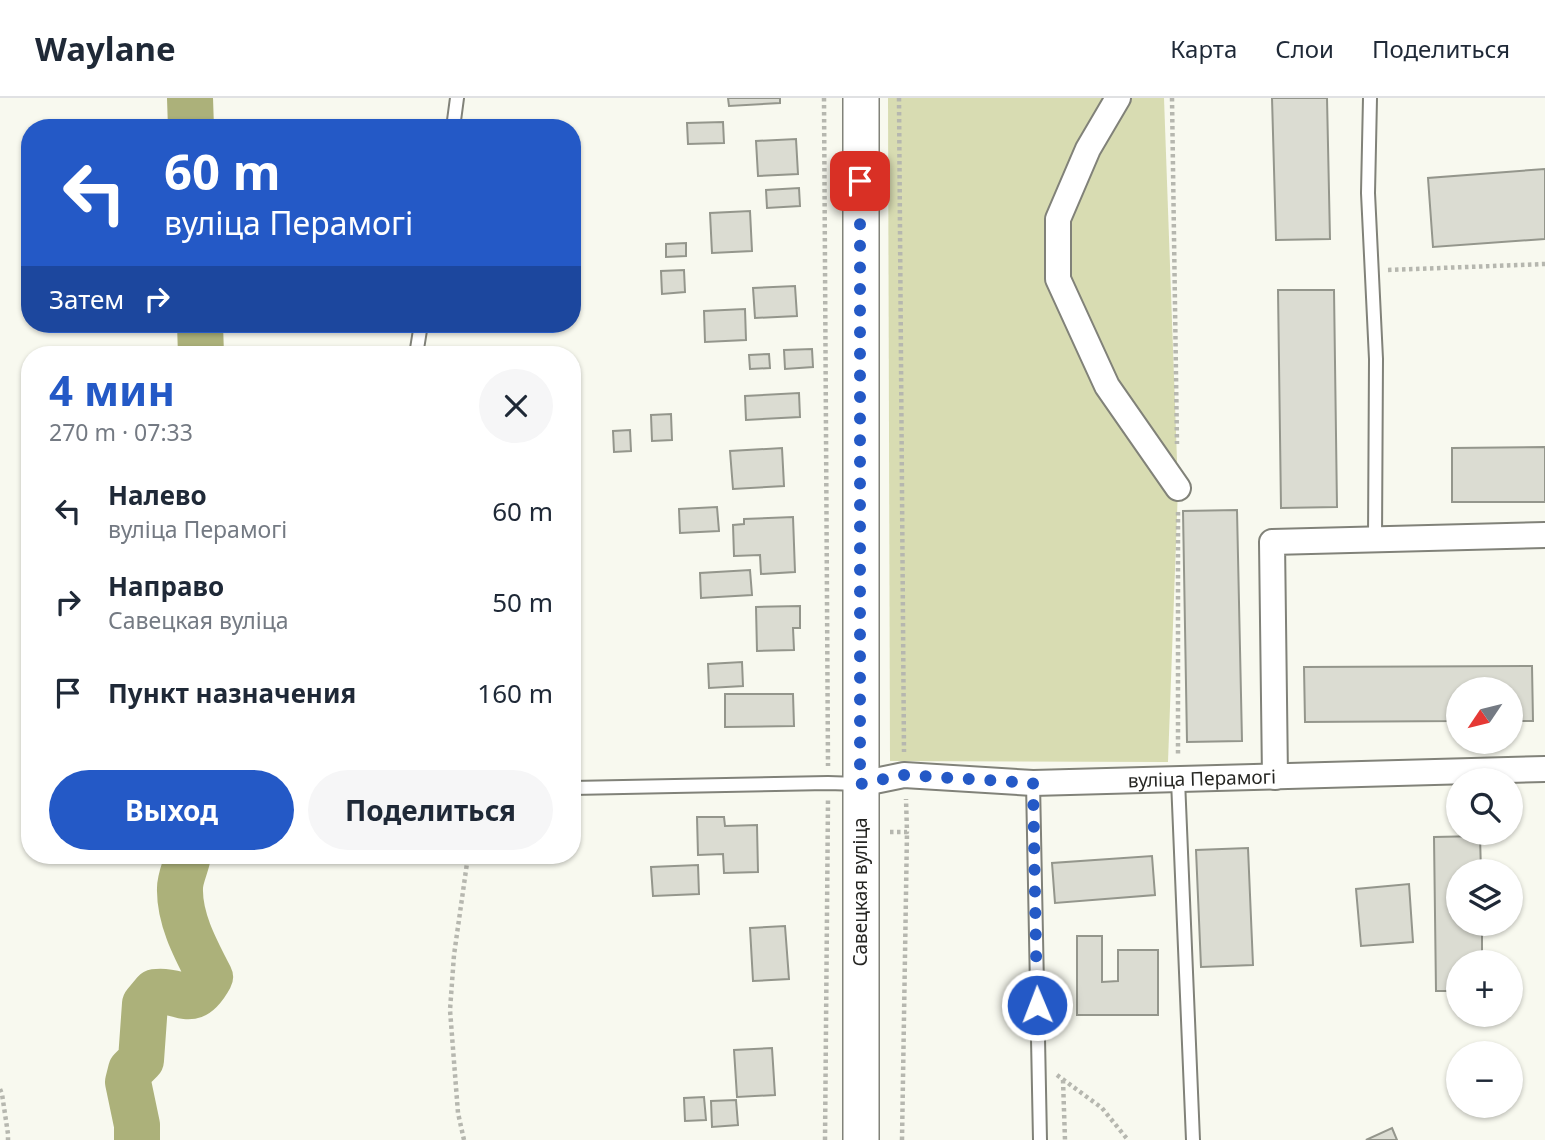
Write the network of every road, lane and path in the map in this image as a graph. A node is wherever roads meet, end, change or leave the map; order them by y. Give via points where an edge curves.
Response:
1 (457, 98) edge
2 (824, 98) edge
3 (861, 98) edge
4 (899, 98) edge
5 (1118, 98) edge
6 (1370, 98) edge
7 (454, 119) edge
8 (1545, 264) edge
9 (1372, 271) junction
10 (1178, 488) dead end
11 (1545, 535) edge
12 (1375, 540) junction
13 (1545, 769) edge
14 (904, 775) junction
15 (1275, 777) junction
16 (1178, 780) junction
17 (844, 783) junction
18 (1033, 783) junction
19 (581, 788) edge
20 (907, 832) dead end
21 (467, 864) edge
22 (1038, 1061) junction
23 (1063, 1079) junction
24 (0, 1089) edge
25 (8, 1140) edge
26 (464, 1140) edge
27 (825, 1140) edge
28 (861, 1140) edge
29 (902, 1140) edge
30 (1040, 1140) edge
31 (1065, 1140) edge
32 (1128, 1140) edge
33 (1193, 1140) edge

1 - 7 lane
2 - 17 path
3 - 17 main road, Савецкая вуліца
4 - 14 path
5 - 10 street via 1088,149 1058,219 1058,279 1107,386
6 - 9 lane
8 - 9 path
9 - 12 lane
11 - 12 street
12 - 15 street via 1272,542
13 - 15 street, вуліца Перамогі
14 - 17 street, вуліца Перамогі
14 - 18 street, вуліца Перамогі
15 - 16 street, вуліца Перамогі
16 - 18 street, вуліца Перамогі
16 - 33 lane
17 - 19 lane
17 - 27 path
17 - 28 main road, Савецкая вуліца
18 - 22 lane
20 - 29 path
21 - 26 path via 450,1010
22 - 23 path
22 - 30 lane
23 - 31 path
23 - 32 path via 1102,1108
24 - 25 path

